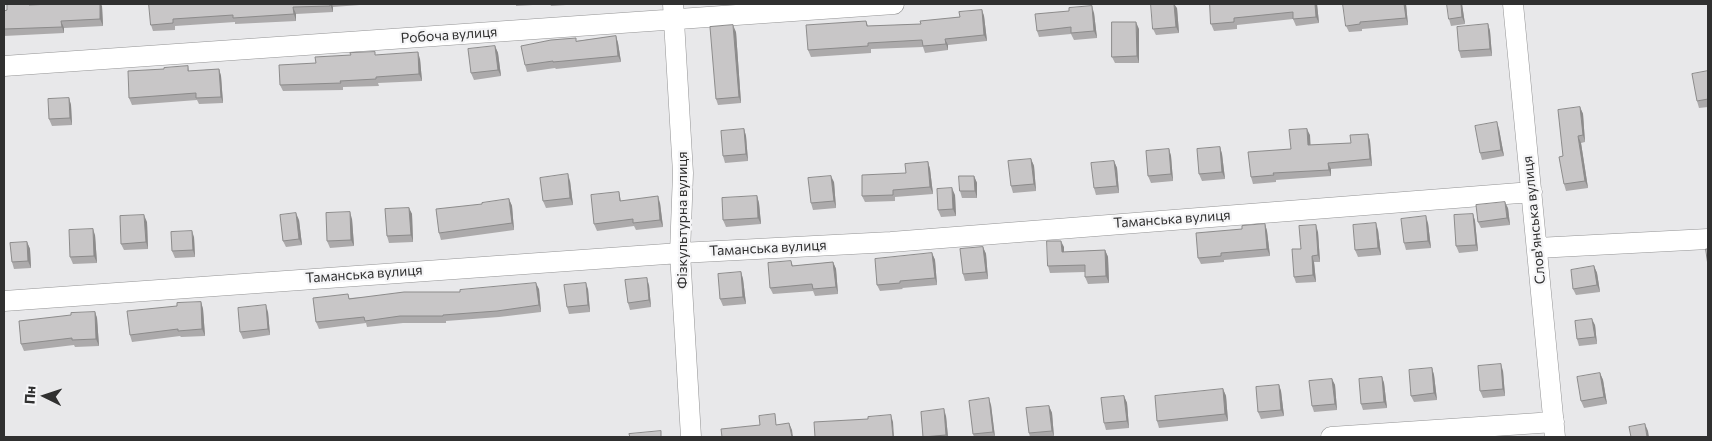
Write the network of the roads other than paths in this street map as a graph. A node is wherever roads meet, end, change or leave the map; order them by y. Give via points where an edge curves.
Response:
1 (894, 4) edge
2 (1513, 4) edge
3 (674, 12) edge
4 (4, 66) edge
5 (1532, 192) junction
6 (1708, 238) edge
7 (1537, 248) junction
8 (680, 253) junction
9 (4, 301) edge
10 (1554, 429) edge
11 (691, 437) edge
12 (1330, 437) edge

1 - 3 street, Робоча вулиця
2 - 5 street, Слов'янська вулиця
3 - 4 street, Робоча вулиця
3 - 8 street, Фізкультурна вулиця via 683,173
5 - 7 street, Слов'янська вулиця
5 - 8 street, Таманська вулиця via 891,242
6 - 7 street
7 - 10 street, Слов'янська вулиця
8 - 9 street, Таманська вулиця
8 - 11 street, Фізкультурна вулиця
10 - 12 street

